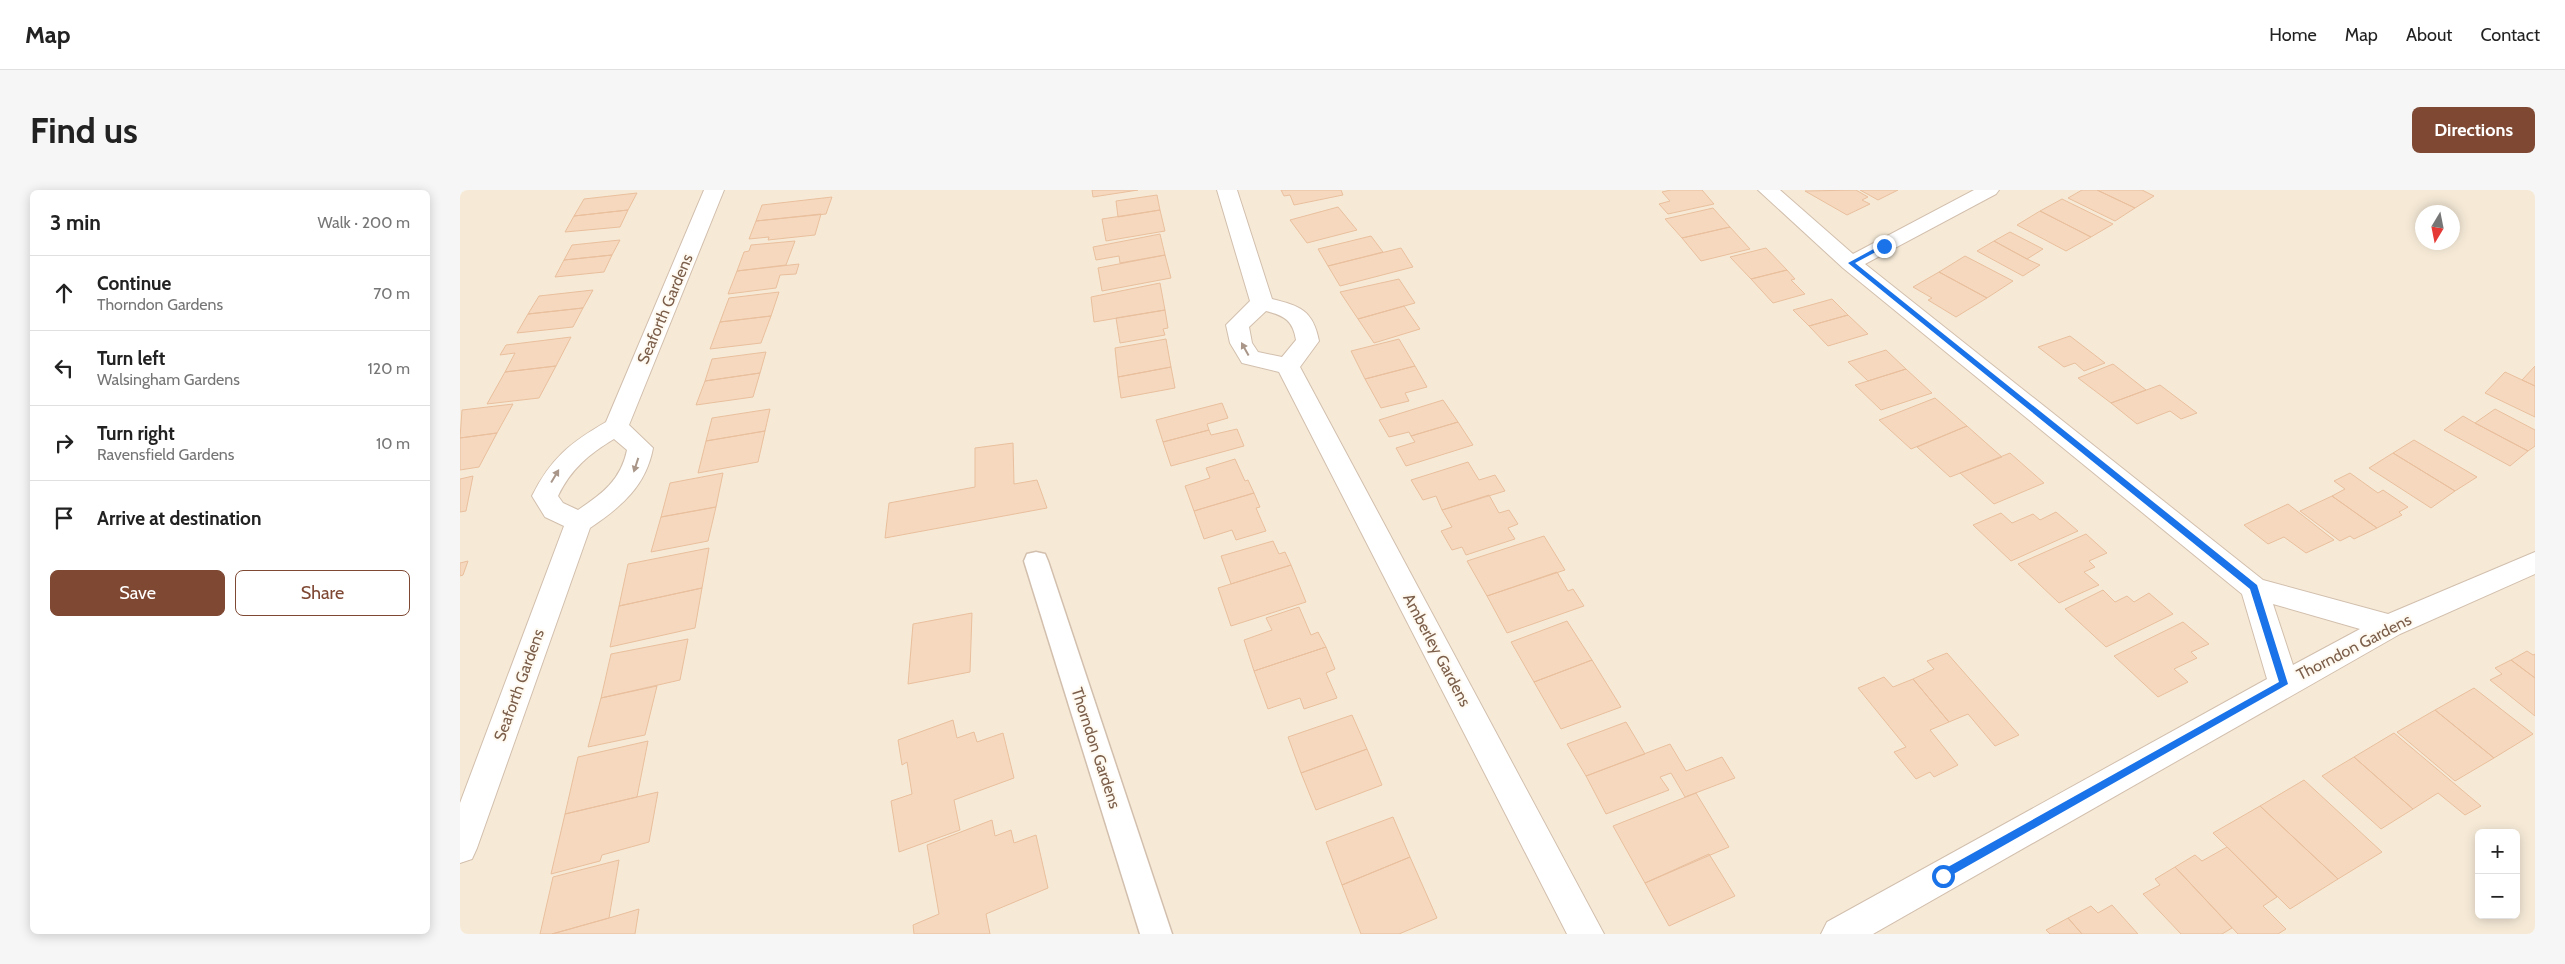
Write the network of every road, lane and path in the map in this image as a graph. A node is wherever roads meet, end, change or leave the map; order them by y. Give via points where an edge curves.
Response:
1 (714, 190) edge
2 (1227, 190) edge
3 (1768, 190) edge
4 (1989, 190) edge
5 (1851, 263) junction
6 (1262, 303) junction
7 (1288, 366) junction
8 (616, 427) junction
9 (579, 522) junction
10 (1036, 561) dead end
11 (2535, 562) edge
12 (2254, 588) junction
13 (2390, 626) junction
14 (2284, 684) junction
15 (460, 848) edge
16 (1156, 934) edge
17 (1586, 934) edge
18 (1839, 934) edge

1 - 8 street, Seaforth Gardens
2 - 6 street
3 - 5 street
4 - 5 street
5 - 12 street
6 - 7 street via 1294,312 1306,325 1308,342
7 -> 6 street via 1250,358 1241,343 1237,325
7 - 17 street, Amberley Gardens
8 -> 9 street via 640,448 638,466 623,490
9 -> 8 street via 554,510 545,496 564,461
9 - 15 street, Seaforth Gardens
10 - 16 lane, Thorndon Gardens
11 - 13 street, Thorndon Gardens
12 - 13 street
12 - 14 street
13 - 14 street, Thorndon Gardens
14 - 18 street, Thorndon Gardens

